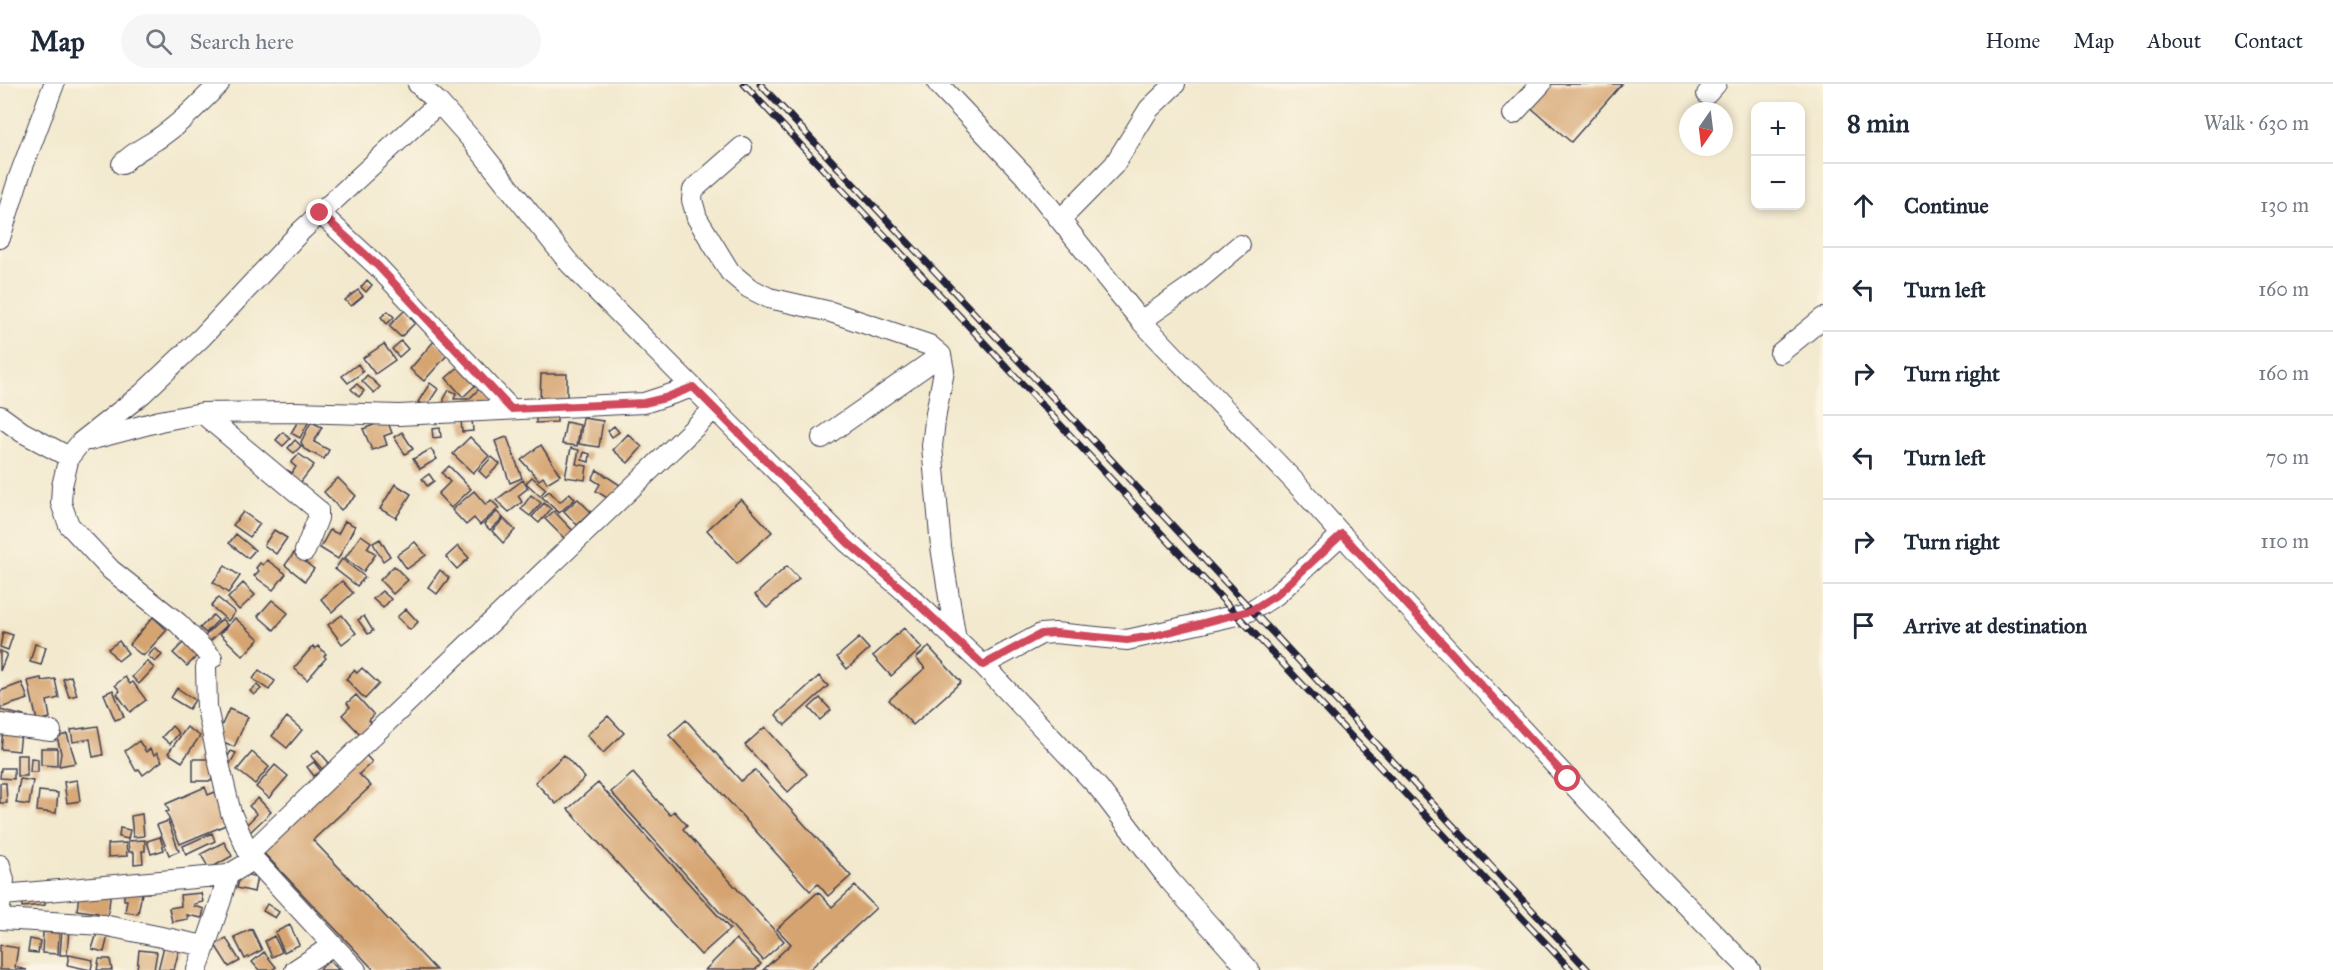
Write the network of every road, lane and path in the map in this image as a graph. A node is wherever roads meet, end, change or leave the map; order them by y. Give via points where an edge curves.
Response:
1 (54, 84) edge
2 (219, 84) edge
3 (418, 84) edge
4 (938, 84) edge
5 (1175, 84) edge
6 (1540, 84) edge
7 (439, 103) junction
8 (1513, 114) dead end
9 (742, 147) dead end
10 (122, 164) dead end
11 (320, 213) junction
12 (1060, 220) junction
13 (0, 238) edge
14 (1240, 245) dead end
15 (1823, 318) edge
16 (1141, 321) junction
17 (1780, 353) dead end
18 (941, 355) junction
19 (693, 387) junction
20 (511, 409) junction
21 (714, 409) junction
22 (202, 413) junction
23 (0, 416) edge
24 (822, 438) dead end
25 (75, 450) junction
26 (1342, 534) junction
27 (305, 551) dead end
28 (956, 641) junction
29 (983, 665) junction
30 (0, 724) edge
31 (51, 731) dead end
32 (251, 857) junction
33 (0, 866) edge
34 (228, 875) junction
35 (2, 902) edge
36 (0, 919) edge
37 (333, 945) junction
38 (205, 946) junction
39 (197, 970) edge
40 (295, 970) edge
41 (356, 970) edge
42 (1249, 970) edge
43 (1750, 970) edge

1 - 13 street
2 - 10 street via 190,114
3 - 7 street
4 - 12 street via 1024,175
5 - 12 street via 1149,109 1114,165
6 - 8 street
7 - 11 street
7 - 19 street via 570,264
9 - 18 street via 693,190 692,200 698,218 730,272 769,298 831,312 929,345
11 - 20 street via 378,266
11 - 25 street via 202,337
12 - 16 street
14 - 16 street
15 - 17 street
16 - 26 street
18 - 24 street
18 - 28 street via 944,371 932,446 941,547
19 - 20 street via 644,403
19 - 21 street
20 - 22 street via 399,415
21 - 28 street via 848,543
21 - 32 street
22 - 25 street via 160,421
22 - 27 street via 318,510
23 - 25 street via 22,432
25 - 32 street via 62,486 61,503 69,525 111,570 178,623 209,662 207,708 217,755 231,813
26 - 29 street via 1276,595 1252,610 1127,640 1041,634
26 - 43 street
28 - 29 street
29 - 42 street via 1098,787 1170,881
30 - 31 street
32 - 34 street
32 - 37 street
33 - 35 street via 4,880
34 - 35 street
34 - 38 street
36 - 38 street via 104,925
37 - 40 street
37 - 41 street
38 - 39 street

